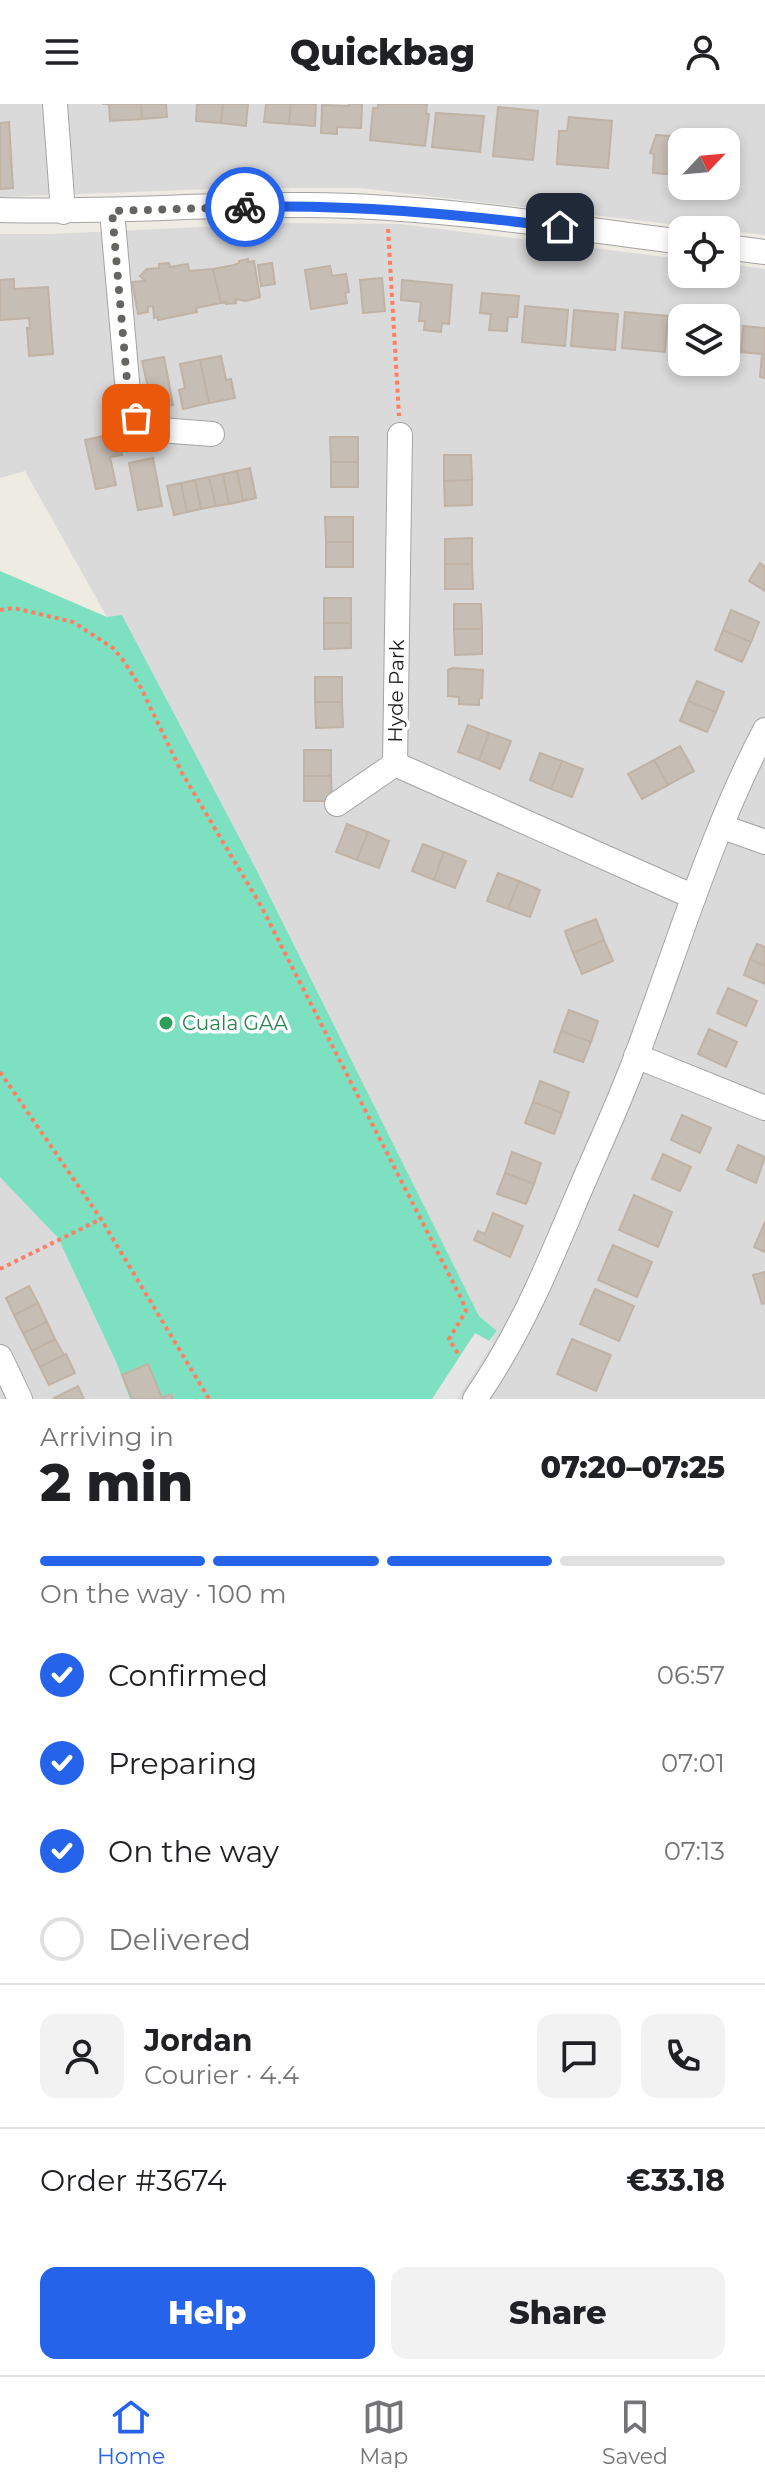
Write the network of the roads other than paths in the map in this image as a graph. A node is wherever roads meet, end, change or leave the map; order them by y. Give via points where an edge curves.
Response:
1 (55, 104) edge
2 (0, 210) edge
3 (112, 211) junction
4 (63, 212) junction
5 (668, 240) edge
6 (740, 249) edge
7 (765, 252) edge
8 (212, 434) dead end
9 (400, 435) road end
10 (765, 730) edge
11 (395, 764) junction
12 (337, 804) dead end
13 (723, 827) junction
14 (765, 842) edge
15 (694, 897) junction
16 (636, 1056) junction
17 (765, 1108) edge
18 (0, 1357) edge
19 (20, 1399) edge
20 (475, 1399) edge

1 - 4 street
2 - 4 street
3 - 4 street
3 - 5 street via 308,205 387,209
3 - 8 street via 128,392 136,418 160,430
6 - 7 street
9 - 11 street, Hyde Park
10 - 13 street
11 - 12 street
11 - 15 street, Hyde Park
13 - 14 street
13 - 15 street
15 - 16 street
16 - 17 street
16 - 20 street via 535,1299
18 - 19 street

